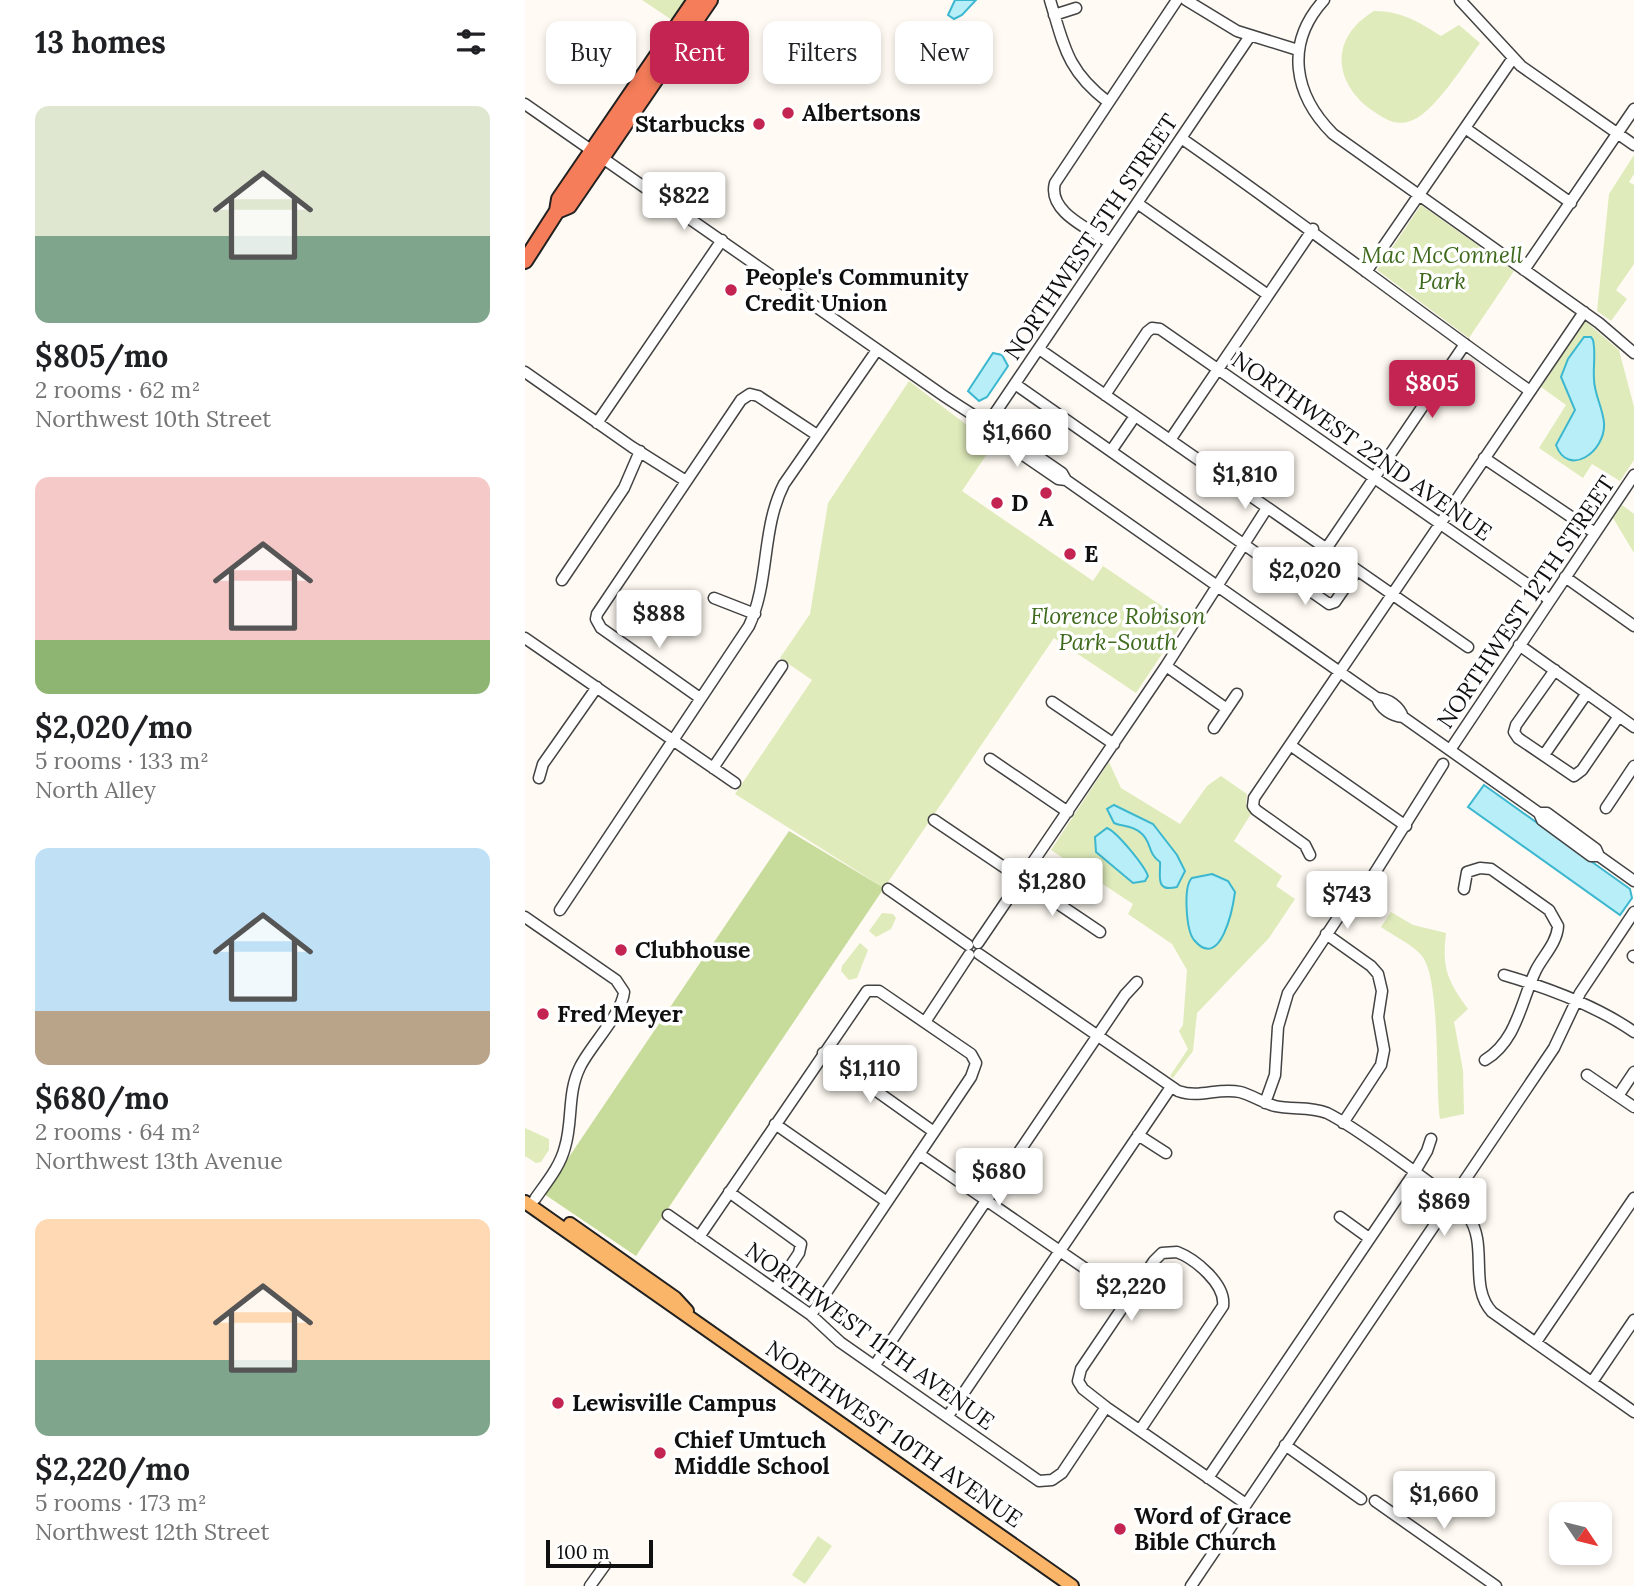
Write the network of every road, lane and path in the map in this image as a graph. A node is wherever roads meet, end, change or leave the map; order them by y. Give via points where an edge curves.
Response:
1 (695, 0) edge
2 (710, 0) edge
3 (1050, 0) edge
4 (1177, 0) edge
5 (1186, 0) edge
6 (1324, 0) edge
7 (1463, 1) edge
8 (1076, 8) dead end
9 (1054, 15) junction
10 (1250, 36) junction
11 (1299, 50) junction
12 (1513, 58) junction
13 (1108, 102) junction
14 (525, 104) edge
15 (1634, 109) edge
16 (1465, 128) junction
17 (1618, 135) junction
18 (1181, 138) junction
19 (1634, 145) edge
20 (597, 152) junction
21 (1419, 195) junction
22 (1137, 203) junction
23 (1571, 203) junction
24 (1313, 229) junction
25 (722, 240) junction
26 (1110, 243) junction
27 (525, 261) edge
28 (1524, 270) junction
29 (1366, 272) junction
30 (1268, 295) junction
31 (1584, 312) junction
32 (1465, 344) junction
33 (1633, 347) edge
34 (1039, 349) junction
35 (877, 350) junction
36 (1218, 369) junction
37 (525, 372) edge
38 (1015, 384) junction
39 (1530, 391) junction
40 (1105, 395) junction
41 (1135, 416) junction
42 (597, 423) junction
43 (988, 425) junction
44 (817, 435) junction
45 (1170, 440) junction
46 (640, 451) junction
47 (1111, 451) junction
48 (1484, 458) junction
49 (1634, 475) edge
50 (1374, 478) junction
51 (686, 481) junction
52 (1267, 508) junction
53 (1440, 524) junction
54 (1595, 533) junction
55 (1243, 545) junction
56 (1326, 549) junction
57 (1357, 570) junction
58 (1565, 577) junction
59 (562, 580) dead end
60 (1218, 586) junction
61 (1392, 595) junction
62 (714, 598) dead end
63 (1549, 600) junction
64 (755, 614) junction
65 (1634, 626) edge
66 (525, 638) edge
67 (1519, 645) junction
68 (1468, 648) dead end
69 (782, 666) dead end
70 (1165, 666) junction
71 (1555, 670) junction
72 (1340, 671) junction
73 (597, 687) junction
74 (1587, 693) junction
75 (1237, 694) dead end
76 (700, 698) junction
77 (1052, 702) dead end
78 (1227, 709) junction
79 (1619, 716) junction
80 (1214, 727) dead end
81 (1634, 727) edge
82 (673, 741) junction
83 (1114, 744) junction
84 (1290, 745) junction
85 (1450, 750) junction
86 (1544, 755) junction
87 (990, 759) dead end
88 (1443, 764) dead end
89 (1634, 766) edge
90 (713, 768) junction
91 (539, 778) dead end
92 (735, 783) dead end
93 (1606, 808) dead end
94 (1068, 811) junction
95 (935, 820) dead end
96 (1406, 826) junction
97 (1310, 855) dead end
98 (1022, 879) junction
99 (1634, 881) edge
100 (888, 889) dead end
101 (1464, 889) dead end
102 (560, 910) dead end
103 (1634, 912) edge
104 (525, 916) edge
105 (1100, 932) dead end
106 (1326, 934) junction
107 (973, 949) junction
108 (1504, 975) dead end
109 (1137, 982) dead end
110 (1531, 983) junction
111 (1576, 1002) junction
112 (925, 1022) junction
113 (1634, 1032) edge
114 (1098, 1035) junction
115 (823, 1053) junction
116 (1485, 1060) dead end
117 (1634, 1072) edge
118 (1587, 1074) dead end
119 (1171, 1087) junction
120 (1618, 1096) junction
121 (1265, 1102) junction
122 (1634, 1107) edge
123 (1343, 1123) junction
124 (775, 1124) junction
125 (935, 1132) junction
126 (1138, 1135) junction
127 (1430, 1139) dead end
128 (1165, 1153) dead end
129 (919, 1154) junction
130 (1413, 1173) junction
131 (729, 1192) junction
132 (528, 1198) edge
133 (1634, 1198) edge
134 (986, 1200) junction
135 (1451, 1200) junction
136 (887, 1202) junction
137 (668, 1214) dead end
138 (1340, 1217) dead end
139 (699, 1237) junction
140 (1369, 1238) junction
141 (1060, 1251) junction
142 (775, 1289) junction
143 (1128, 1298) junction
144 (811, 1315) junction
145 (1634, 1320) edge
146 (1536, 1342) junction
147 (875, 1365) junction
148 (1592, 1382) junction
149 (1107, 1407) junction
150 (1634, 1412) edge
151 (948, 1416) junction
152 (1140, 1430) junction
153 (1285, 1446) junction
154 (1207, 1478) junction
155 (1361, 1499) dead end
156 (1375, 1501) dead end
157 (1246, 1504) junction
158 (605, 1565) dead end
159 (590, 1586) edge
160 (1072, 1586) edge
161 (1191, 1586) edge
162 (1496, 1586) edge

1 - 20 highway
2 - 20 highway
3 - 9 street
4 - 13 street
5 - 10 street
6 - 11 street via 1310,19
7 - 12 street
8 - 9 street
9 - 13 street via 1074,70
10 - 11 street
10 - 18 street, NORTHWEST 5TH STREET
11 - 21 street via 1301,84 1316,117
12 - 16 street
12 - 17 street
13 - 26 street via 1058,176 1053,195 1061,209
14 - 20 street
15 - 17 street
16 - 21 street
16 - 23 street
17 - 19 street
17 - 23 street
18 - 22 street, NORTHWEST 5TH STREET
18 - 24 street
20 - 25 street
20 - 27 highway via 559,199 557,211
21 - 28 street
21 - 29 street
22 - 26 street, NORTHWEST 5TH STREET
22 - 30 street
23 - 28 street
24 - 29 street
24 - 30 street
25 - 35 street
25 - 42 street
26 - 34 street, NORTHWEST 5TH STREET
28 - 31 street
29 - 32 street
30 - 36 street
31 - 33 street
31 - 39 street
32 - 39 street
32 - 50 street
34 - 38 street, NORTHWEST 5TH STREET
34 - 40 street
35 - 43 street
35 - 44 street
36 - 40 street, NORTHWEST 22ND AVENUE via 1152,328
36 - 45 street
36 - 50 street, NORTHWEST 22ND AVENUE
37 - 42 street
38 - 43 street, NORTHWEST 5TH STREET
38 - 47 street
39 - 48 street
40 - 41 street
41 - 45 street
41 - 47 street
42 - 46 street
43 - 60 street via 1007,444
44 - 51 street via 765,399 750,394 741,400
44 - 64 street via 775,502
45 - 52 street
46 - 51 street
46 - 59 street via 624,488
47 - 55 street
48 - 53 street
48 - 54 street
49 - 54 street, NORTHWEST 12TH STREET
50 - 53 street, NORTHWEST 22ND AVENUE
50 - 56 street
51 - 76 street via 596,619 601,628
52 - 55 street
52 - 56 street
53 - 61 street
53 - 63 street, NORTHWEST 22ND AVENUE
54 - 58 street, NORTHWEST 12TH STREET
55 - 57 street via 1329,604
55 - 60 street
56 - 57 street
57 - 61 street
58 - 63 street, NORTHWEST 12TH STREET
58 - 65 street
60 - 70 street
60 - 72 street
61 - 68 street
61 - 72 street
62 - 64 street
63 - 67 street, NORTHWEST 12TH STREET
64 - 76 street
66 - 73 street
67 - 71 street
67 - 85 street, NORTHWEST 12TH STREET
69 - 90 street
70 - 78 street
70 - 83 street
71 - 74 street
71 - 86 street via 1514,732
72 - 84 street
72 - 85 street via 1387,711
73 - 82 street
73 - 91 street via 543,764
74 - 79 street
74 - 86 street
75 - 78 street
76 - 82 street
77 - 83 street
78 - 80 street
79 - 81 street
79 - 86 street via 1577,775
82 - 90 street
82 - 102 street
83 - 94 street
84 - 96 street
84 - 97 street via 1253,806 1304,845
85 - 99 street via 1539,813 1547,813
87 - 94 street
88 - 96 street, NORTHWEST 12TH STREET
89 - 93 street
90 - 92 street
94 - 98 street
95 - 98 street
96 - 106 street, NORTHWEST 12TH STREET
98 - 105 street
98 - 107 street
100 - 107 street
101 - 110 street via 1467,872 1491,869 1549,910 1557,923 1556,937
103 - 111 street
104 - 132 street via 622,987 622,1000 575,1077 560,1162
106 - 121 street, NORTHWEST 12TH STREET via 1285,999 1275,1075
106 - 123 street via 1371,966 1382,991 1378,1017 1384,1057 1374,1080
107 - 112 street
107 - 114 street
108 - 110 street
109 - 114 street
110 - 111 street
110 - 116 street via 1512,1028 1496,1053
111 - 113 street
111 - 135 street via 1554,1048
112 - 115 street via 871,989 862,995
112 - 125 street via 979,1062
114 - 119 street
114 - 134 street
115 - 124 street
115 - 125 street
117 - 120 street
118 - 120 street
119 - 121 street via 1193,1095 1233,1091
119 - 126 street
120 - 122 street
121 - 123 street via 1310,1108
123 - 130 street
124 - 131 street
124 - 136 street
125 - 129 street
126 - 128 street
126 - 141 street
127 - 130 street
129 - 134 street
129 - 136 street
130 - 135 street
130 - 140 street
131 - 139 street
131 - 142 street via 801,1244
132 - 160 main road, NORTHWEST 10TH AVENUE via 670,1305 692,1316
133 - 146 street
134 - 141 street
134 - 147 street
135 - 146 street via 1473,1223 1485,1305
135 - 153 street
136 - 144 street
137 - 139 street, NORTHWEST 11TH AVENUE
138 - 140 street
139 - 142 street, NORTHWEST 11TH AVENUE
140 - 154 street
141 - 143 street
141 - 151 street
142 - 144 street, NORTHWEST 11TH AVENUE
143 - 149 street via 1081,1369 1079,1384
143 - 152 street via 1154,1261 1166,1252 1177,1252 1218,1285 1224,1299 1220,1313
144 - 147 street, NORTHWEST 11TH AVENUE
145 - 148 street
146 - 148 street
147 - 151 street, NORTHWEST 11TH AVENUE
148 - 150 street
149 - 151 street, NORTHWEST 11TH AVENUE via 1062,1473 1052,1480 1037,1480
149 - 152 street
152 - 154 street
153 - 155 street
153 - 157 street
154 - 157 street
156 - 162 street
157 - 161 street
158 - 159 street

